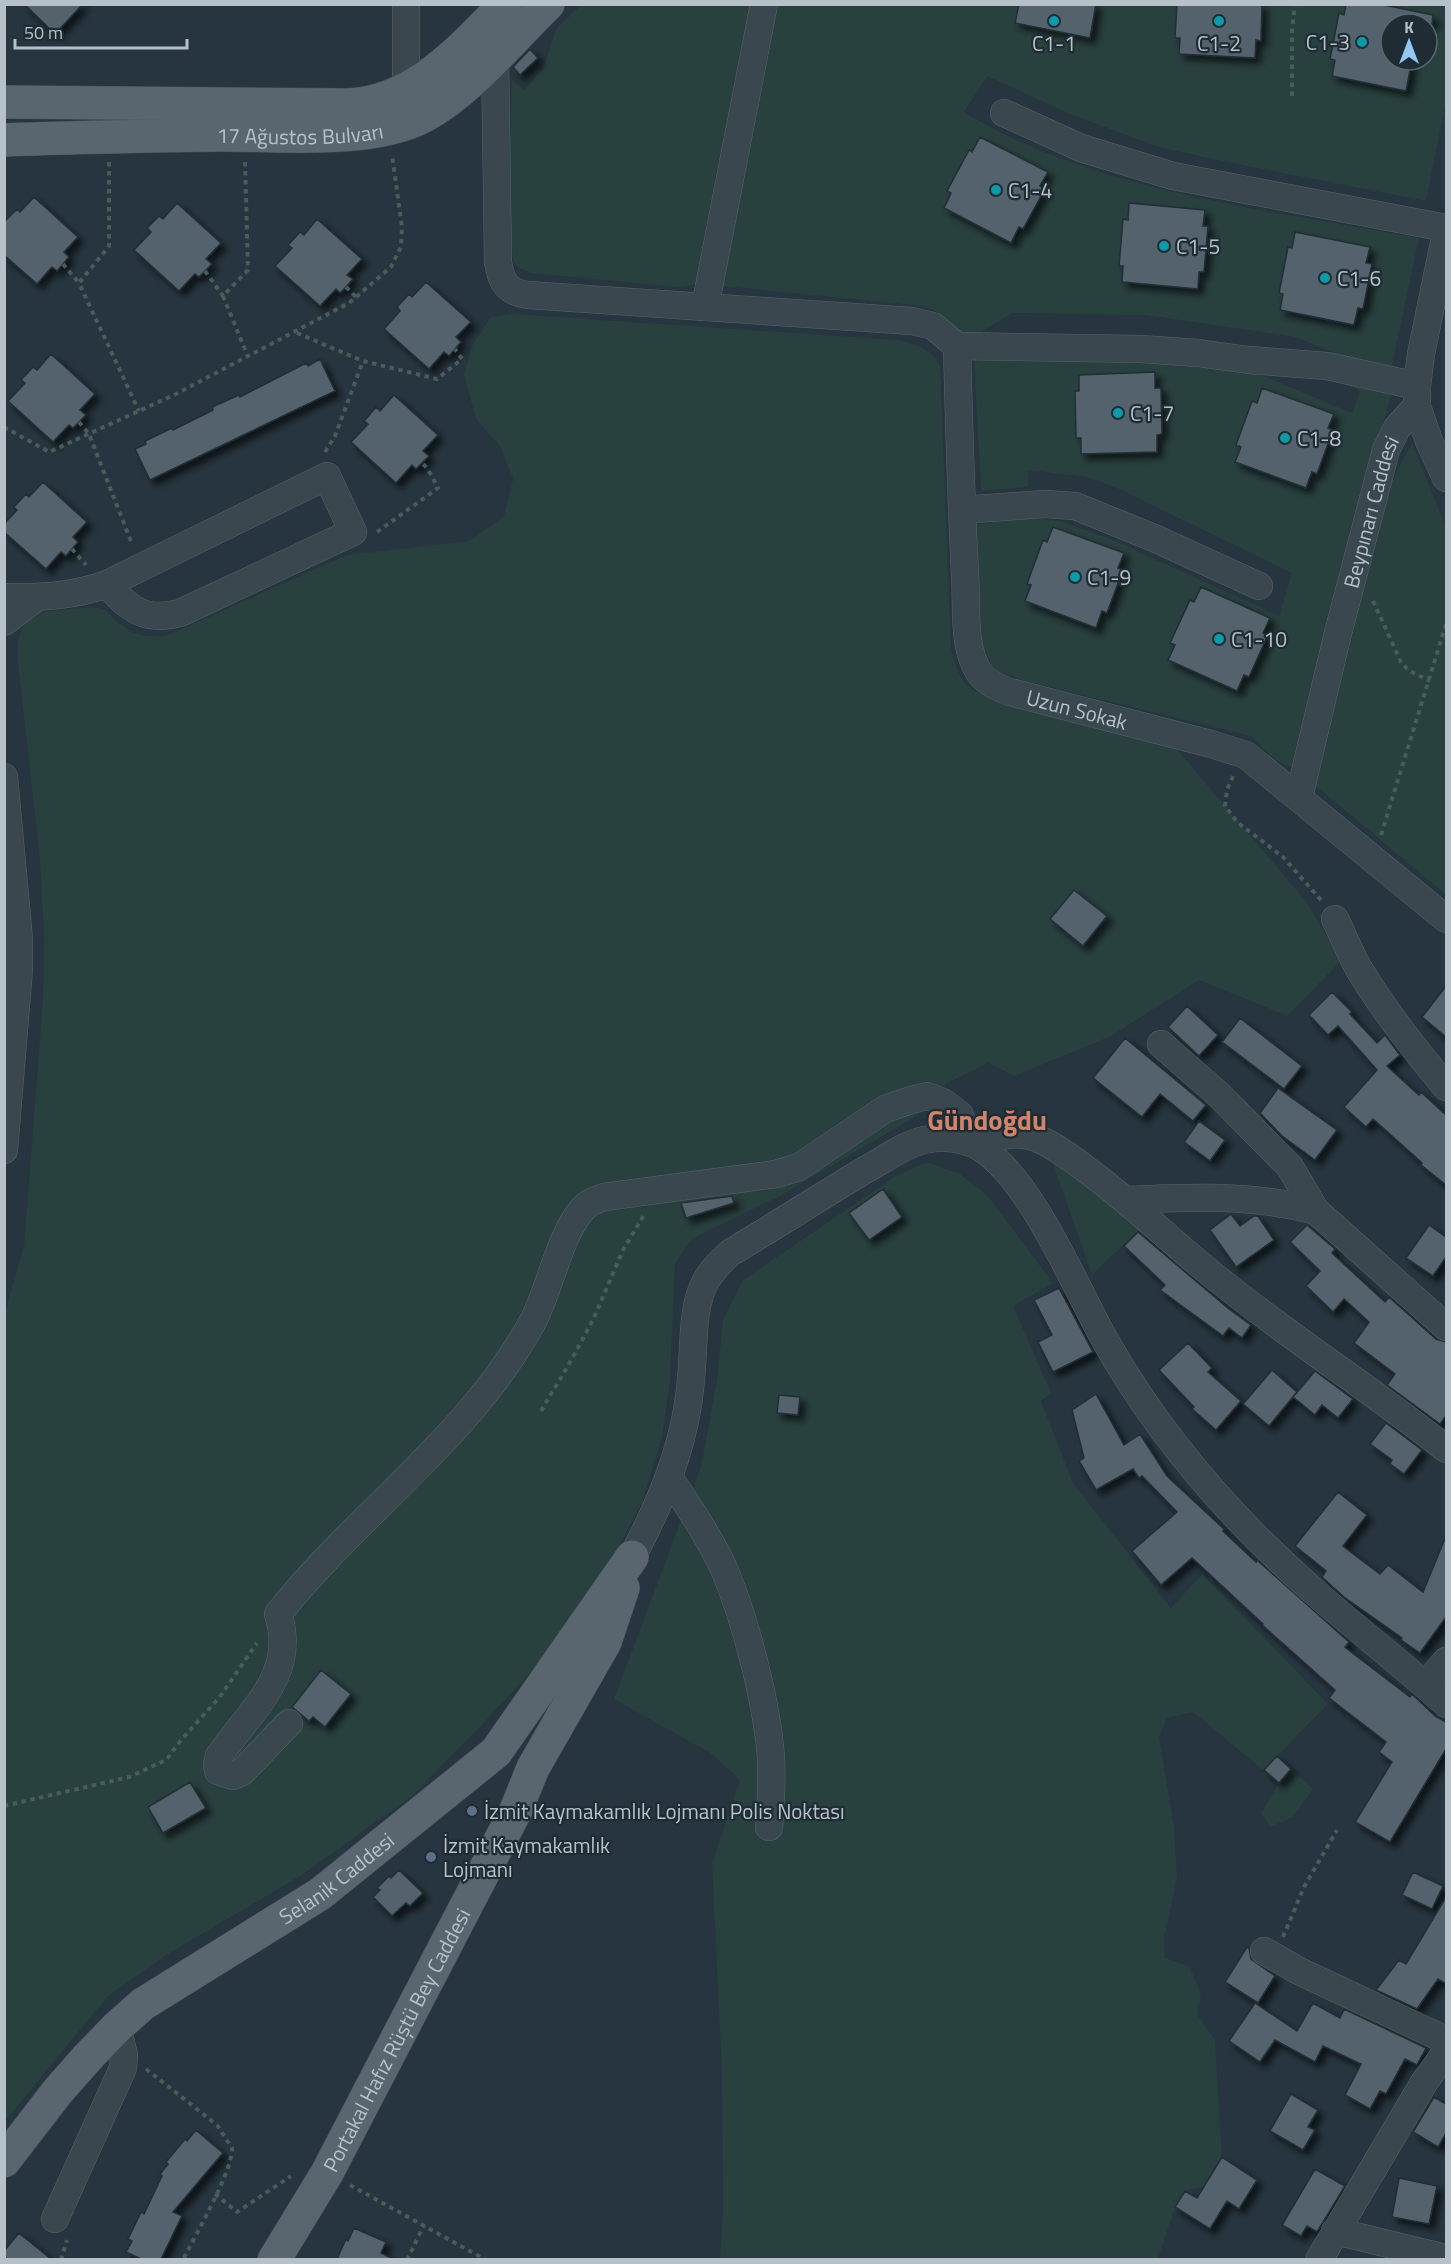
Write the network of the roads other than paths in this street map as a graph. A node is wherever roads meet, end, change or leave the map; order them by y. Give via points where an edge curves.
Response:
1 (406, 4) edge
2 (506, 4) edge
3 (548, 4) edge
4 (764, 4) edge
5 (495, 57) junction
6 (428, 88) junction
7 (4, 102) edge
8 (1004, 113) dead end
9 (4, 140) edge
10 (1446, 228) edge
11 (1446, 233) edge
12 (705, 307) junction
13 (957, 346) junction
14 (1417, 396) junction
15 (1446, 478) edge
16 (962, 510) junction
17 (107, 584) junction
18 (1259, 586) dead end
19 (4, 597) edge
20 (36, 598) junction
21 (4, 622) edge
22 (4, 777) edge
23 (1299, 797) junction
24 (1335, 919) road end
25 (1446, 919) edge
26 (9, 1037) edge
27 (1161, 1044) dead end
28 (1446, 1087) edge
29 (971, 1143) junction
30 (4, 1150) edge
31 (1126, 1200) junction
32 (1316, 1210) junction
33 (1446, 1327) edge
34 (1446, 1449) edge
35 (669, 1477) junction
36 (632, 1557) junction
37 (1446, 1661) edge
38 (1426, 1685) junction
39 (1446, 1704) edge
40 (289, 1722) dead end
41 (770, 1827) dead end
42 (1269, 1954) road end
43 (117, 2027) junction
44 (1446, 2040) edge
45 (1446, 2052) edge
46 (4, 2161) edge
47 (62, 2228) road end
48 (1335, 2231) junction
49 (1446, 2258) edge
50 (274, 2259) edge
51 (1319, 2259) edge

1 - 6 street
2 - 6 main road, 17 Ağustos Bulvarı
3 - 5 main road, 17 Ağustos Bulvarı
4 - 12 street
5 - 6 main road, 17 Ağustos Bulvarı
5 - 12 street via 498,262 506,285 528,295
6 - 7 main road, 17 Ağustos Bulvarı via 357,104
6 - 9 main road, 17 Ağustos Bulvarı via 422,117 389,128 351,134
8 - 10 street via 1081,148 1173,176
11 - 14 street via 1421,354
12 - 13 street via 912,321 933,326
13 - 14 street via 1198,352 1327,366
13 - 16 street, Uzun Sokak
14 - 15 street via 1429,441
14 - 23 street, Beypınarı Caddesi via 1386,450
16 - 18 street via 1044,504 1075,506
16 - 23 street, Uzun Sokak via 968,634 971,655 982,678 1010,692 1246,755
17 - 17 street via 132,609 163,618 180,614 353,532 327,476
17 - 20 street via 75,594
19 - 20 street
20 - 21 street
22 - 26 street via 19,917 19,969
23 - 25 street, Uzun Sokak
24 - 28 street via 1359,968 1388,1013
26 - 30 street
27 - 32 street via 1290,1167
29 - 31 street via 1006,1135 1032,1137 1054,1147
29 - 35 street via 943,1138 905,1148 730,1253 718,1264 702,1288 697,1307 684,1425
29 - 38 street via 995,1158 1013,1177 1139,1396 1206,1481 1317,1594
29 - 40 street via 960,1115 927,1096 885,1109 799,1167 766,1176 604,1197 581,1210 532,1323 497,1380 303,1582 278,1614 284,1638 280,1665 257,1708 219,1756 218,1771 233,1776 242,1773
31 - 32 street via 1250,1199
31 - 34 street via 1223,1284
32 - 33 street
35 - 36 street
35 - 41 street via 724,1570 741,1619 767,1725
36 - 43 main road, Selanik Caddesi via 496,1752 320,1894 171,1985
36 - 50 main road, Portakal Hafız Rüştü Bey Caddesi via 605,1642 533,1768 516,1809 327,2173
37 - 38 street
38 - 39 street
42 - 44 street
43 - 46 main road, Selanik Caddesi via 58,2091
43 - 47 street via 123,2068
45 - 48 street
48 - 49 street
48 - 51 street

